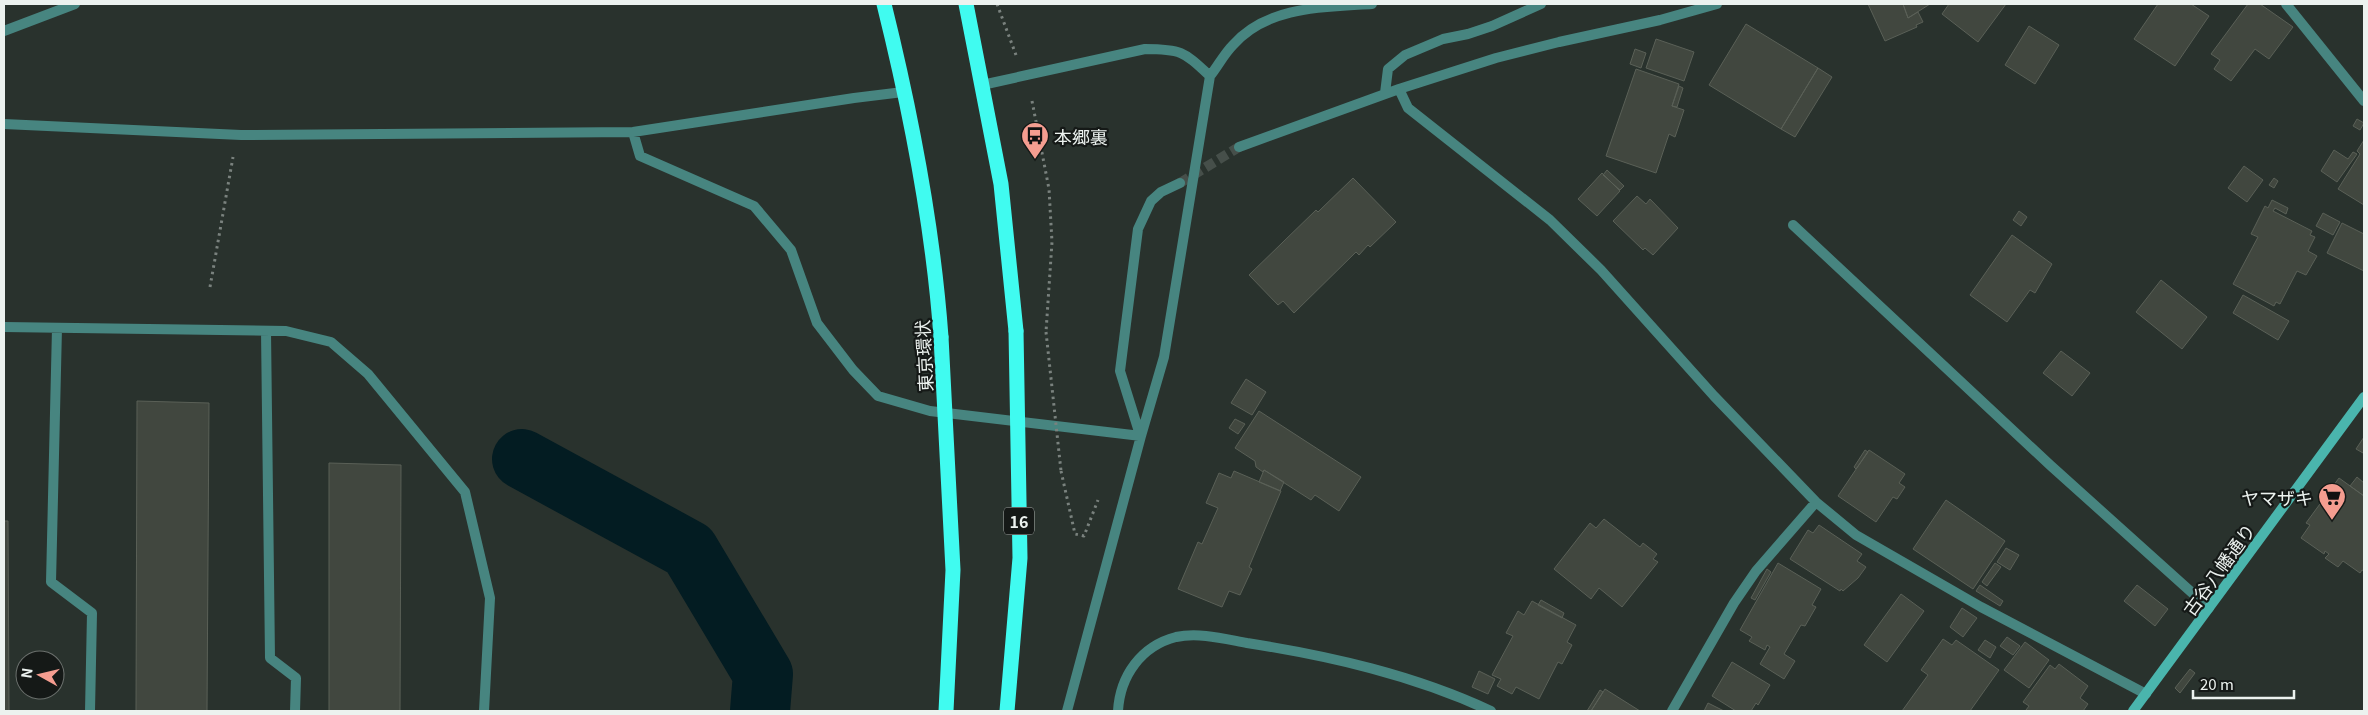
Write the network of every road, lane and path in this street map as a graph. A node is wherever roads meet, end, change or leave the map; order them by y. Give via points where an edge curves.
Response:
1 (75, 4) edge
2 (997, 4) edge
3 (1372, 4) edge
4 (1541, 4) edge
5 (1717, 4) edge
6 (2286, 4) edge
7 (885, 8) edge
8 (966, 8) edge
9 (4, 31) edge
10 (1016, 55) dead end
11 (1210, 76) junction
12 (982, 85) junction
13 (1399, 89) junction
14 (903, 92) junction
15 (1385, 94) junction
16 (1032, 101) dead end
17 (2364, 101) edge
18 (4, 124) edge
19 (633, 132) junction
20 (1239, 147) tunnel mouth
21 (234, 151) dead end
22 (1180, 183) tunnel mouth
23 (1793, 225) dead end
24 (210, 287) dead end
25 (4, 327) edge
26 (57, 328) junction
27 (266, 331) junction
28 (2364, 397) edge
29 (1141, 436) junction
30 (1099, 497) dead end
31 (1816, 502) junction
32 (2209, 608) junction
33 (2146, 694) junction
34 (1471, 707) edge
35 (90, 711) edge
36 (295, 711) edge
37 (484, 711) edge
38 (946, 711) edge
39 (1007, 711) edge
40 (1067, 711) edge
41 (1118, 711) edge
42 (1491, 711) edge
43 (1672, 711) edge
44 (2134, 711) edge

1 - 9 street
2 - 10 path
3 - 11 street via 1303,9 1260,23 1233,44
4 - 15 street via 1492,26 1443,39 1405,55 1388,69
5 - 13 street via 1496,58
6 - 17 street
7 - 14 highway, 東京環状
8 - 12 highway, 16
11 - 12 street via 1181,52 1145,49
11 - 29 street via 1164,357
12 - 39 highway, 16, bridge via 1001,184 1016,331 1020,558
13 - 15 street
13 - 31 street via 1408,108 1550,220 1601,270 1714,396
14 - 19 street
14 - 38 highway, 東京環状, bridge via 937,279 953,570
15 - 20 street
16 - 30 path, bridge via 1049,189 1052,242 1046,332 1061,471 1075,534 1084,536
18 - 19 street via 241,135
19 - 29 street via 640,156 754,206 791,250 817,323 852,370 878,396 930,412
21 - 24 path
22 - 29 street via 1151,202 1138,229 1120,371
23 - 32 street
25 - 26 street
26 - 27 street
26 - 35 street via 50,582 92,612
27 - 36 street via 270,658 296,678
27 - 37 street via 286,331 331,342 368,374 465,492 490,598
28 - 32 street, 古谷八幡通り
29 - 40 street
31 - 33 street via 1856,535 1981,607
31 - 43 street via 1756,571
32 - 33 street, 古谷八幡通り
33 - 44 street, 古谷八幡通り
34 - 41 street via 1391,674 1322,656 1190,635 1164,641 1140,657 1120,688
34 - 42 street

